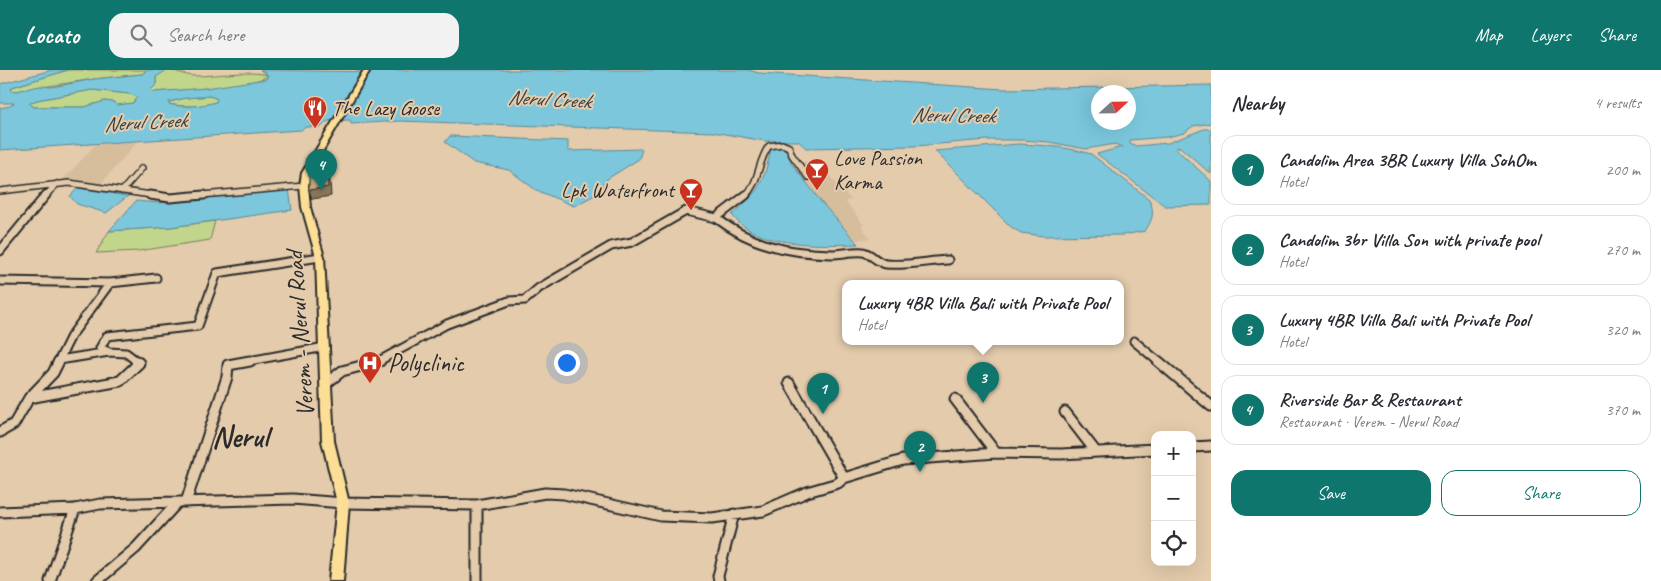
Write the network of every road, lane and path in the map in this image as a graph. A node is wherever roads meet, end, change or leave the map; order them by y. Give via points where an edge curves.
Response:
1 (367, 70) edge
2 (142, 168) dead end
3 (808, 177) dead end
4 (57, 184) junction
5 (304, 186) junction
6 (0, 191) edge
7 (122, 191) junction
8 (716, 218) junction
9 (0, 251) edge
10 (320, 257) junction
11 (948, 260) dead end
12 (156, 278) dead end
13 (0, 281) edge
14 (110, 283) junction
15 (1134, 341) dead end
16 (325, 347) junction
17 (109, 352) junction
18 (59, 360) junction
19 (327, 383) junction
20 (789, 383) dead end
21 (29, 398) junction
22 (955, 399) dead end
23 (1211, 406) edge
24 (1066, 412) dead end
25 (0, 432) edge
26 (1211, 446) edge
27 (1196, 447) edge
28 (1151, 449) edge
29 (1096, 452) junction
30 (996, 454) junction
31 (844, 478) junction
32 (182, 502) junction
33 (343, 503) junction
34 (477, 505) junction
35 (75, 509) junction
36 (0, 512) edge
37 (734, 514) junction
38 (50, 581) edge
39 (97, 581) edge
40 (336, 581) edge
41 (477, 581) edge
42 (719, 581) edge

1 - 5 main road, Verem - Nerul Road via 306,173
2 - 7 street
3 - 8 street via 789,147 782,144 769,146 755,183 740,201
4 - 6 street
4 - 7 street
4 - 9 street
5 - 7 street via 170,198
5 - 10 main road, Verem - Nerul Road via 306,207
8 - 11 street via 738,234 783,249 843,254 864,252 876,262 886,264
8 - 19 street via 686,211 632,242 611,246 539,288 525,300 509,301 446,324 374,364 342,371
10 - 16 main road, Verem - Nerul Road
10 - 17 street via 217,273 198,326 107,336 100,348
12 - 14 street
13 - 14 street
14 - 18 street via 71,336
15 - 23 street
16 - 19 main road, Verem - Nerul Road
16 - 32 street via 228,365 227,377
17 - 18 street
17 - 21 street via 126,353 139,363 120,381
18 - 21 street via 53,373
19 - 33 main road, Verem - Nerul Road via 328,441
20 - 31 street
21 - 25 street via 14,424
22 - 30 street
24 - 29 street
26 - 27 street
28 - 29 street
29 - 30 street
30 - 31 street via 903,460
31 - 37 street via 763,511
32 - 33 street via 293,499
32 - 35 street via 100,504
32 - 39 street
33 - 34 street
33 - 40 main road, Verem - Nerul Road
34 - 37 street via 564,494 661,516 712,518
34 - 41 street
35 - 36 street
35 - 38 street
37 - 42 street

